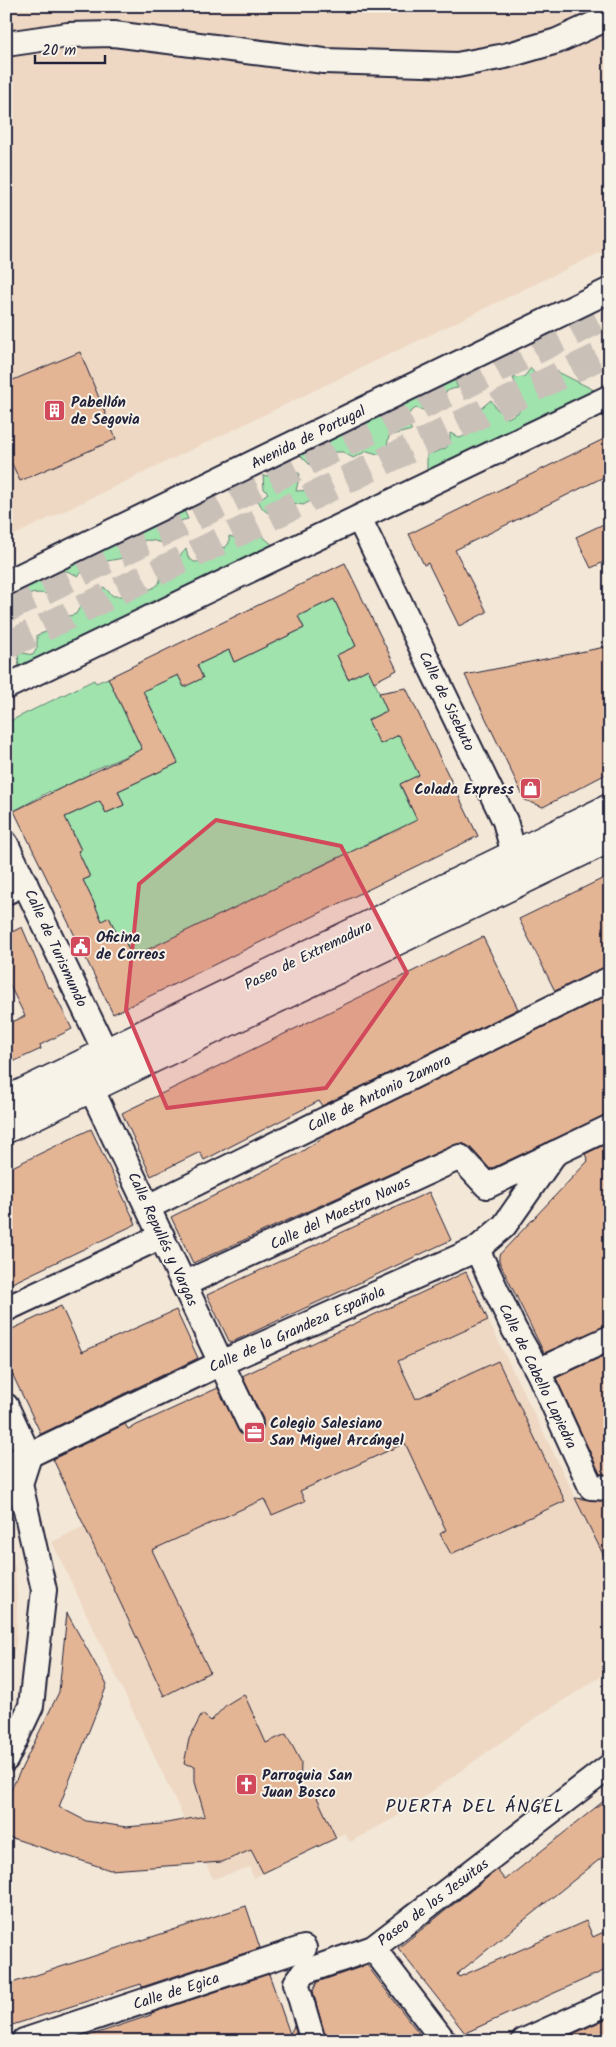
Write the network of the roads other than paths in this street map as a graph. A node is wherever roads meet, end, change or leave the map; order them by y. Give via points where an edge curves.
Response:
1 (610, 17) edge
2 (6, 44) edge
3 (610, 290) edge
4 (610, 397) edge
5 (359, 518) junction
6 (6, 583) edge
7 (6, 688) edge
8 (610, 808) edge
9 (610, 838) edge
10 (6, 844) edge
11 (514, 854) junction
12 (16, 887) edge
13 (506, 887) junction
14 (610, 979) edge
15 (106, 1053) junction
16 (92, 1088) junction
17 (6, 1101) edge
18 (610, 1127) edge
19 (6, 1129) edge
20 (555, 1153) junction
21 (487, 1186) joint
22 (148, 1206) junction
23 (162, 1236) junction
24 (477, 1249) junction
25 (184, 1284) junction
26 (6, 1309) edge
27 (610, 1338) edge
28 (221, 1363) junction
29 (538, 1371) junction
30 (6, 1406) edge
31 (250, 1424) dead end
32 (29, 1456) junction
33 (6, 1466) edge
34 (610, 1488) edge
35 (6, 1760) edge
36 (610, 1766) edge
37 (304, 1948) dead end
38 (373, 1948) junction
39 (610, 2002) edge
40 (48, 2037) edge
41 (24, 2041) edge
42 (313, 2041) edge
43 (444, 2041) edge
44 (524, 2041) edge

1 - 2 street via 557,41 505,56 457,64 324,61 114,34 68,35
3 - 6 street, Avenida de Portugal
4 - 5 street
5 - 7 street
5 - 11 street, Calle de Sisebuto via 505,821
8 - 11 main road, Paseo de Extremadura
9 - 13 main road, Paseo de Extremadura
10 - 12 street, Calle de Turismundo
11 - 13 street, Calle de Sisebuto
11 - 15 main road, Paseo de Extremadura
12 - 15 street, Calle de Turismundo
13 - 16 main road, Paseo de Extremadura
14 - 22 street, Calle de Antonio Zamora
15 - 16 street
15 - 17 main road, Paseo de Extremadura
16 - 19 main road, Paseo de Extremadura
16 - 22 street, Calle Repullés y Vargas
18 - 20 street, Calle de la Grandeza Española
20 - 21 street, Calle de la Grandeza Española
20 - 24 street, Calle de la Grandeza Española via 504,1226
21 - 25 street, Calle del Maestro Navas via 460,1157
22 - 23 street, Calle Repullés y Vargas
23 - 25 street, Calle Repullés y Vargas
23 - 26 street
24 - 28 street, Calle de la Grandeza Española
24 - 29 street, Calle de Cabello Lapiedra via 514,1329
25 - 28 street, Calle Repullés y Vargas
27 - 29 street
28 - 31 street, Calle Repullés y Vargas
28 - 32 street, Calle de la Grandeza Española
29 - 34 street, Calle de Cabello Lapiedra via 592,1487
30 - 32 street
32 - 33 street, Calle de la Grandeza Española
32 - 35 street via 20,1484 44,1590 31,1706
36 - 38 street, Paseo de los Jesuitas
37 - 40 street, Calle de Egica
38 - 42 street, Paseo de los Jesuitas via 304,1972 296,1983
38 - 43 street
39 - 44 street
40 - 41 street, Calle de Egica

